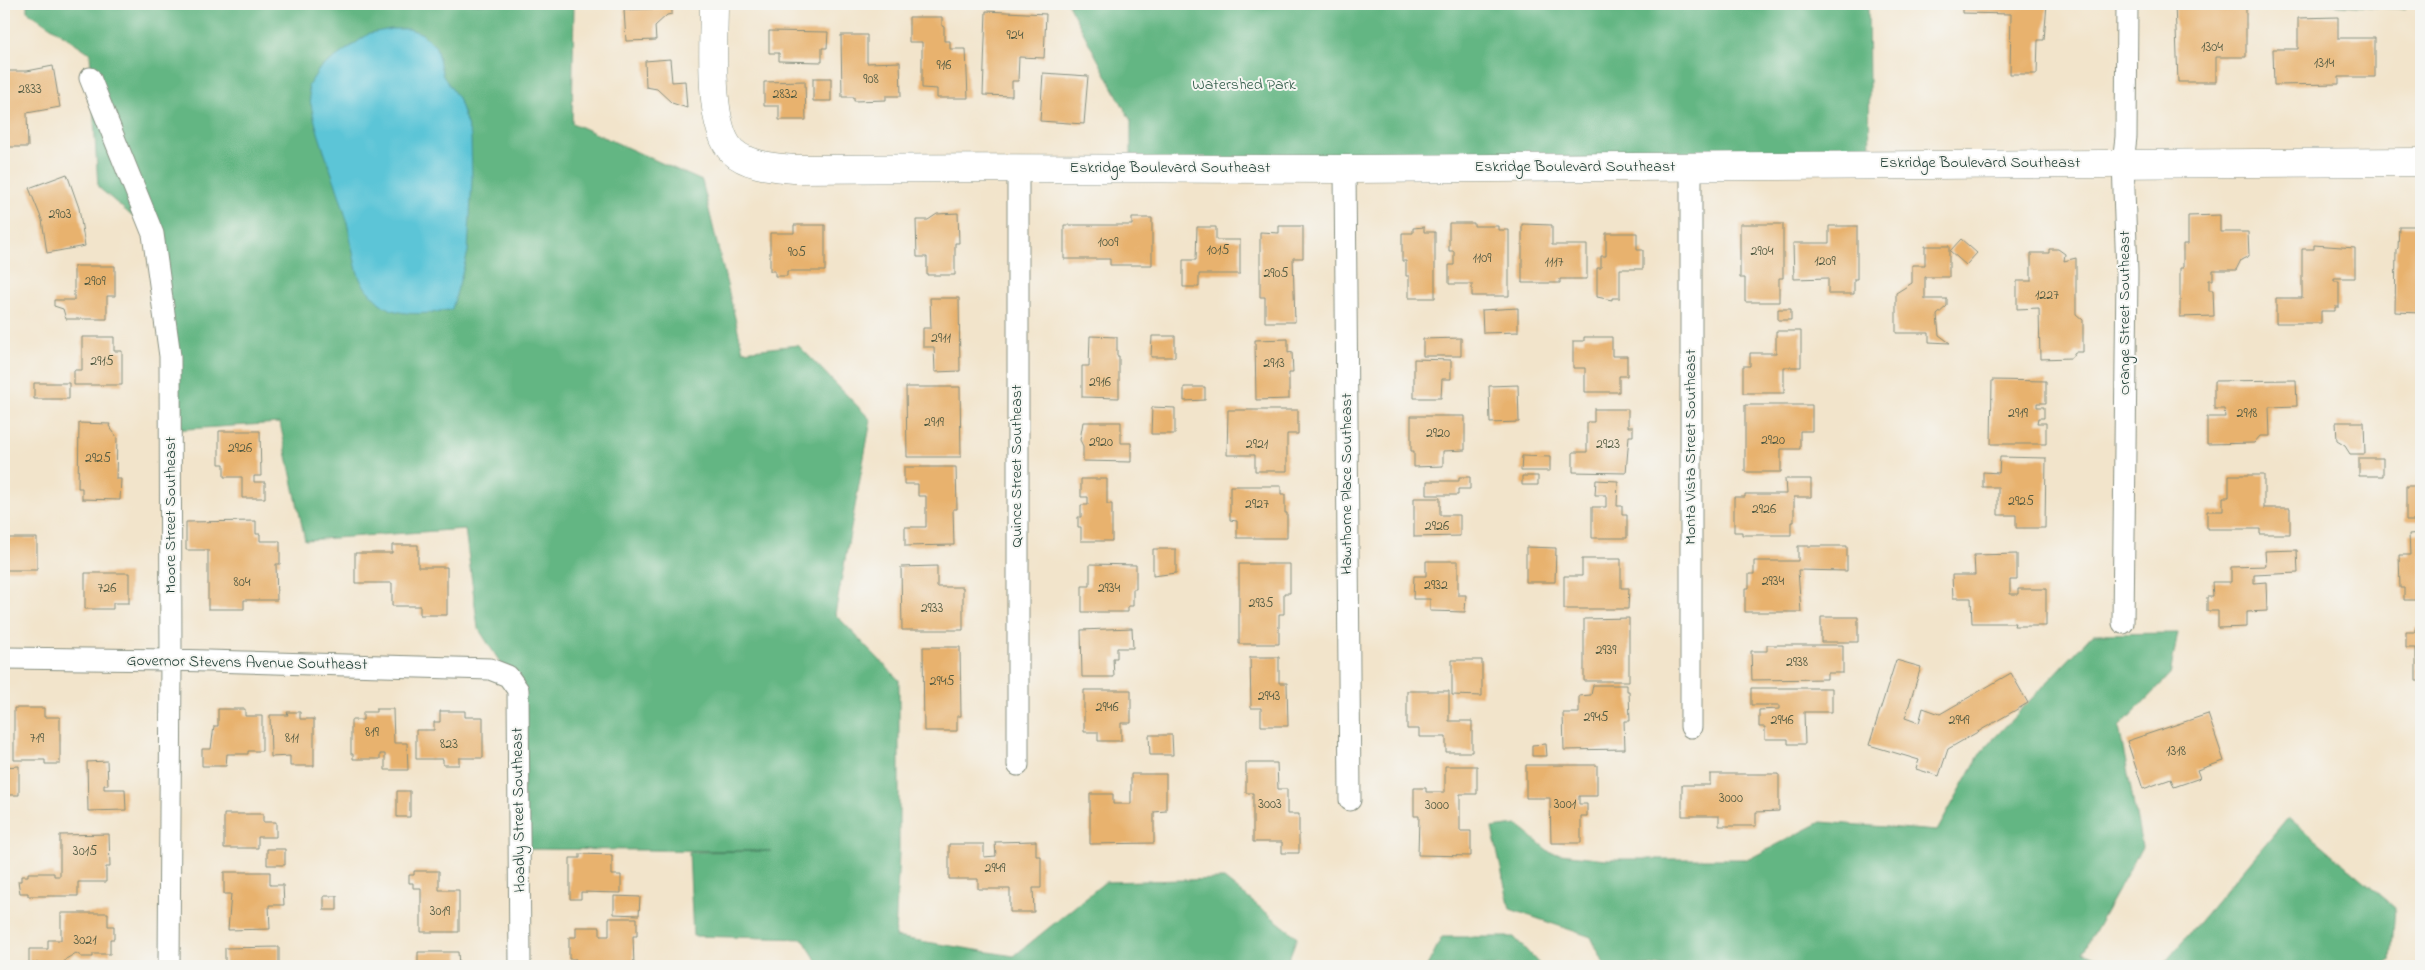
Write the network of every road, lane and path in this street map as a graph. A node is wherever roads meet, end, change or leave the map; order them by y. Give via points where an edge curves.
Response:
1 (714, 4) edge
2 (2127, 4) edge
3 (90, 78) dead end
4 (2421, 162) edge
5 (2123, 163) junction
6 (1691, 166) junction
7 (1018, 167) junction
8 (1345, 169) junction
9 (2123, 623) dead end
10 (4, 658) edge
11 (171, 660) junction
12 (490, 669) joint
13 (1691, 727) dead end
14 (1018, 765) dead end
15 (1350, 800) dead end
16 (169, 966) edge
17 (520, 966) edge

1 - 7 street, Eskridge Boulevard Southeast via 713,81 717,112 723,137 732,151 749,162 794,169
2 - 5 street, Orange Street Southeast
3 - 11 street, Moore Street Southeast via 153,234 170,356
4 - 5 street, Eskridge Boulevard Southeast
5 - 6 street, Eskridge Boulevard Southeast
5 - 9 street, Orange Street Southeast via 2127,271
6 - 8 street, Eskridge Boulevard Southeast
6 - 13 street, Monta Vista Street Southeast
7 - 8 street, Eskridge Boulevard Southeast
7 - 14 street, Quince Street Southeast
8 - 15 street, Hawthorne Place Southeast
10 - 11 street, Governor Stevens Avenue Southeast
11 - 12 street, Governor Stevens Avenue Southeast
11 - 16 street, Moore Street Southeast
12 - 17 street, Hoadly Street Southeast via 508,676 518,690

